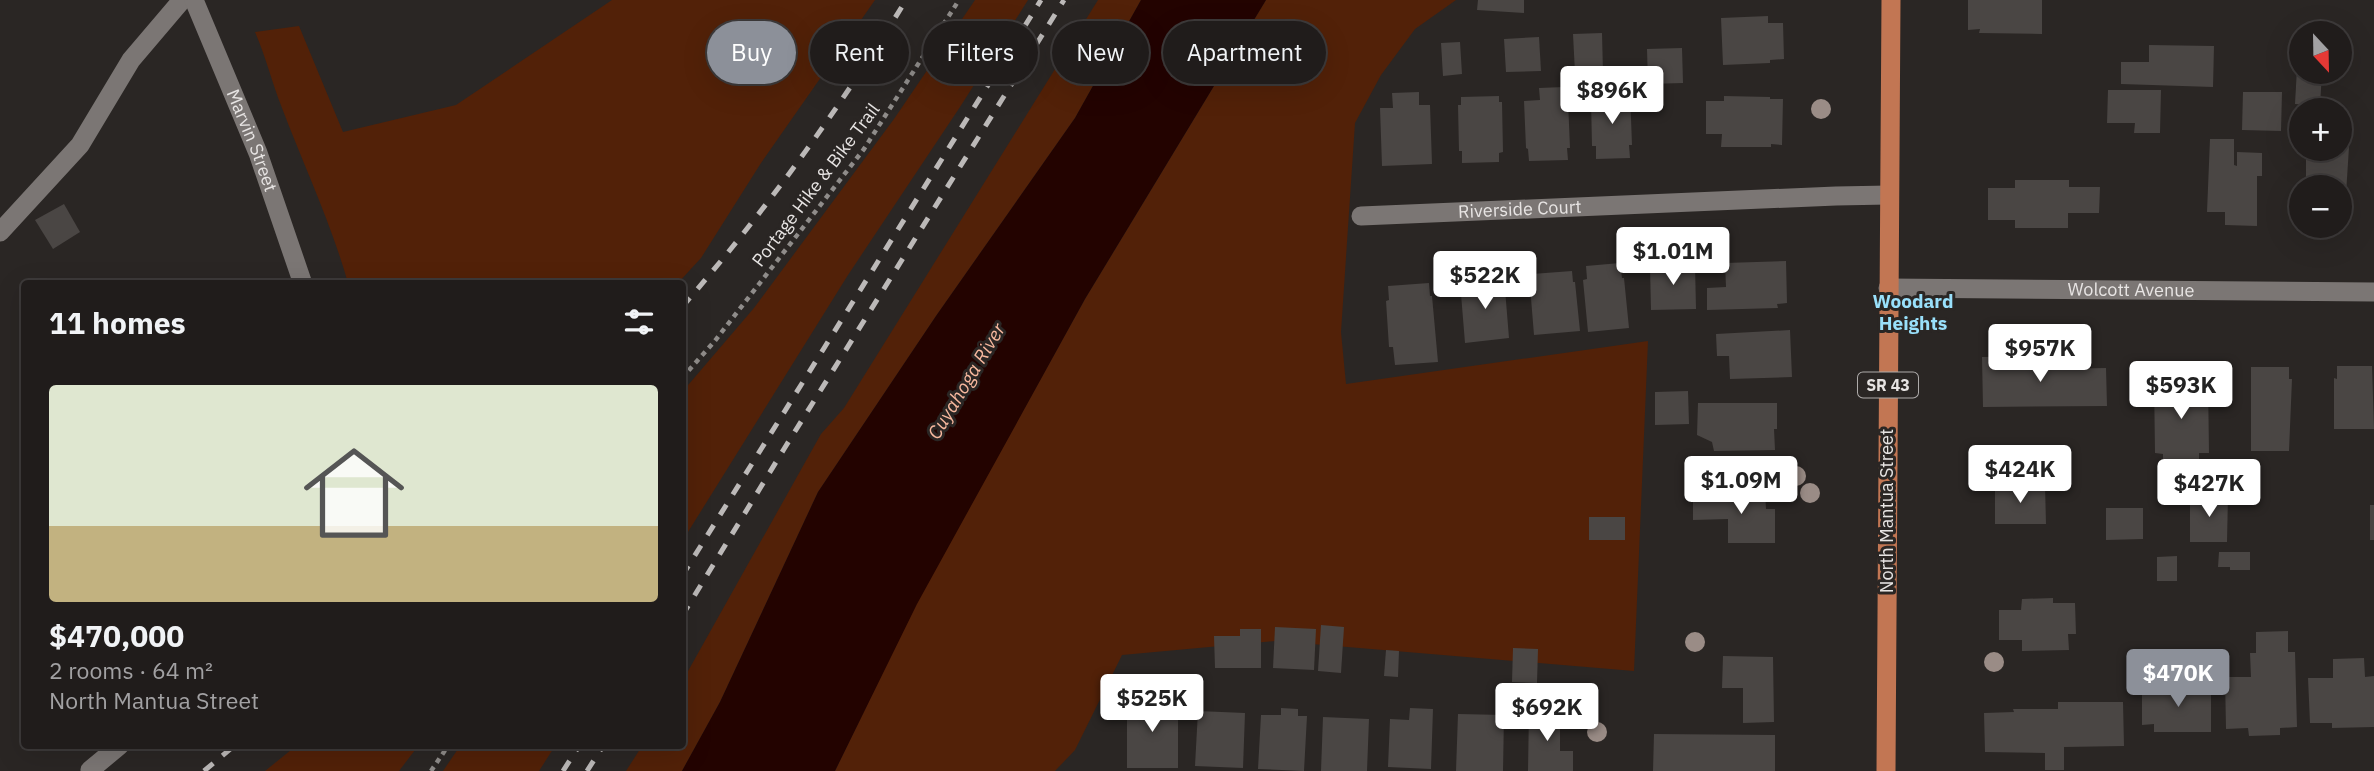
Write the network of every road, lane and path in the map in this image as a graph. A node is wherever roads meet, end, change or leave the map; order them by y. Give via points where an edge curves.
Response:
1 (182, 0) edge
2 (194, 0) edge
3 (959, 0) edge
4 (1891, 0) edge
5 (1889, 195) junction
6 (1360, 216) dead end
7 (0, 232) edge
8 (302, 280) edge
9 (1888, 288) junction
10 (2374, 292) edge
11 (686, 374) edge
12 (115, 749) edge
13 (446, 749) edge
14 (89, 770) edge
15 (431, 771) edge
16 (1886, 771) edge

1 - 7 street via 131,60 80,145
2 - 8 street, Marvin Street via 258,153
3 - 11 path, Portage Hike & Bike Trail via 864,149
4 - 5 main road, North Mantua Street / SR 43
5 - 6 street, Riverside Court
5 - 9 main road, North Mantua Street / SR 43
9 - 10 street, Wolcott Avenue
9 - 16 main road, North Mantua Street / SR 43
12 - 14 street
13 - 15 path

